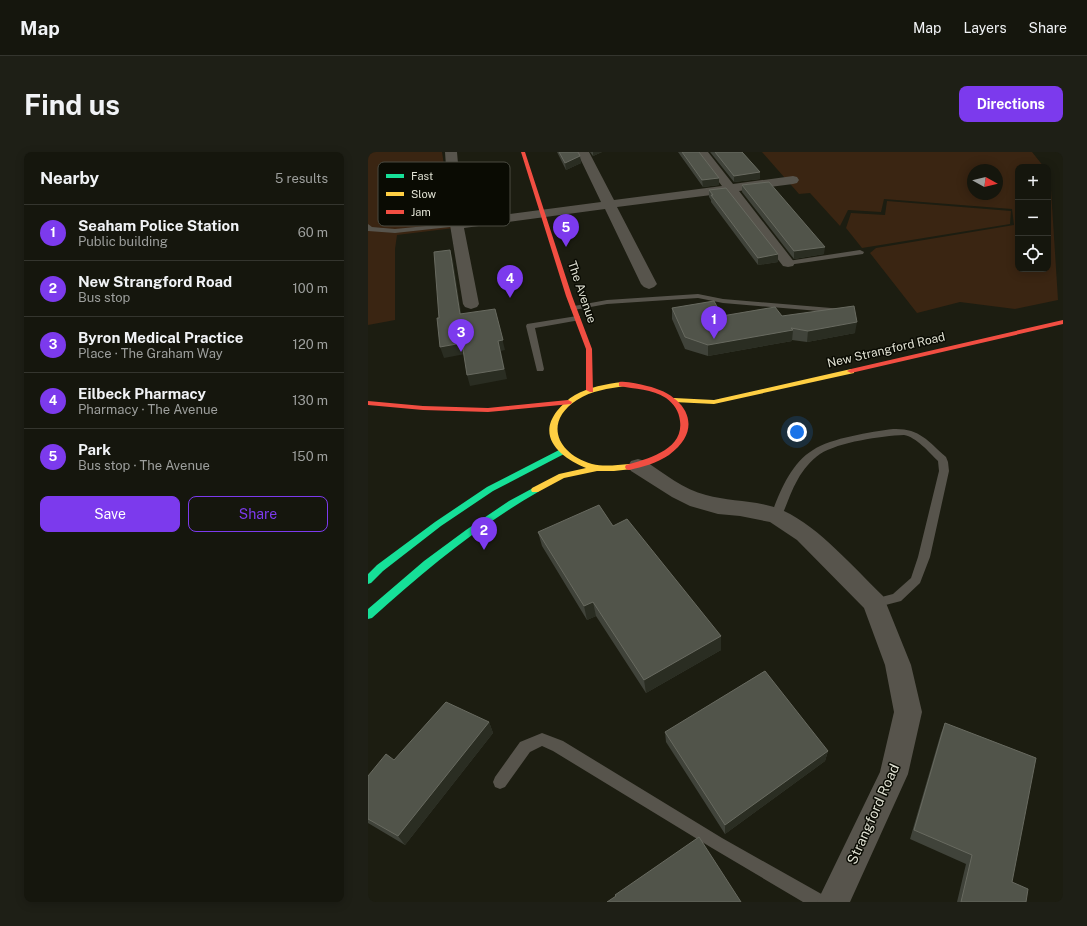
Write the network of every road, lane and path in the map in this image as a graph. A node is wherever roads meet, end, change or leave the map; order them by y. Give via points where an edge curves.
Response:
1 (451, 152) edge
2 (523, 152) edge
3 (583, 152) edge
4 (702, 152) edge
5 (452, 162) edge
6 (793, 180) dead end
7 (730, 188) junction
8 (610, 205) junction
9 (543, 214) junction
10 (510, 218) edge
11 (368, 226) edge
12 (447, 226) edge
13 (457, 226) edge
14 (860, 252) dead end
15 (788, 264) joint
16 (650, 284) dead end
17 (471, 304) dead end
18 (574, 308) junction
19 (844, 311) edge
20 (577, 318) junction
21 (1063, 322) edge
22 (589, 349) junction
23 (599, 361) dead end
24 (540, 369) dead end
25 (613, 377) dead end
26 (622, 384) junction
27 (590, 390) junction
28 (674, 400) junction
29 (568, 402) junction
30 (714, 402) junction
31 (368, 403) edge
32 (488, 410) junction
33 (517, 416) dead end
34 (685, 424) junction
35 (562, 452) junction
36 (667, 453) junction
37 (638, 466) junction
38 (597, 468) junction
39 (679, 492) junction
40 (776, 516) junction
41 (368, 580) edge
42 (874, 603) junction
43 (368, 615) edge
44 (500, 782) dead end
45 (819, 902) edge
46 (833, 902) edge

1 - 5 street
2 - 9 main road, The Avenue
3 - 8 street
4 - 7 street
6 - 7 street
7 - 8 street
7 - 15 street
8 - 9 street
8 - 16 street
9 - 10 street
9 - 18 main road, The Avenue
11 - 12 lane via 369,229 395,231
13 - 17 street
14 - 15 lane
18 - 19 lane via 607,302 698,296 723,301
18 - 20 main road, The Avenue
20 - 22 main road, The Avenue
20 - 24 lane via 530,326
21 - 30 main road, New Strangford Road
22 - 23 main road, The Avenue
22 - 27 main road, The Avenue
25 - 26 main road
26 - 27 main road
26 - 28 main road via 660,391
27 - 29 main road
28 - 30 main road, New Strangford Road
28 - 34 main road via 682,411
29 - 32 main road
29 - 35 main road via 549,423 553,438
30 - 34 main road, New Strangford Road
31 - 32 main road
32 - 33 main road
34 - 36 main road via 680,440
35 - 38 main road via 579,463
35 - 41 main road via 490,489 438,524
36 - 37 main road
36 - 39 street via 667,466
37 - 38 main road via 618,469
37 - 39 street, Strangford Road
38 - 43 main road via 562,476 475,527 414,573
39 - 40 street, Strangford Road via 698,501 718,506
40 - 42 street, Strangford Road via 805,534
40 - 42 lane via 802,465 818,451 851,440 898,431 912,433 943,460 944,470 924,557 916,580 897,598
42 - 46 street, Strangford Road via 898,665 908,712 894,774
44 - 45 lane via 525,747 542,739 558,746

